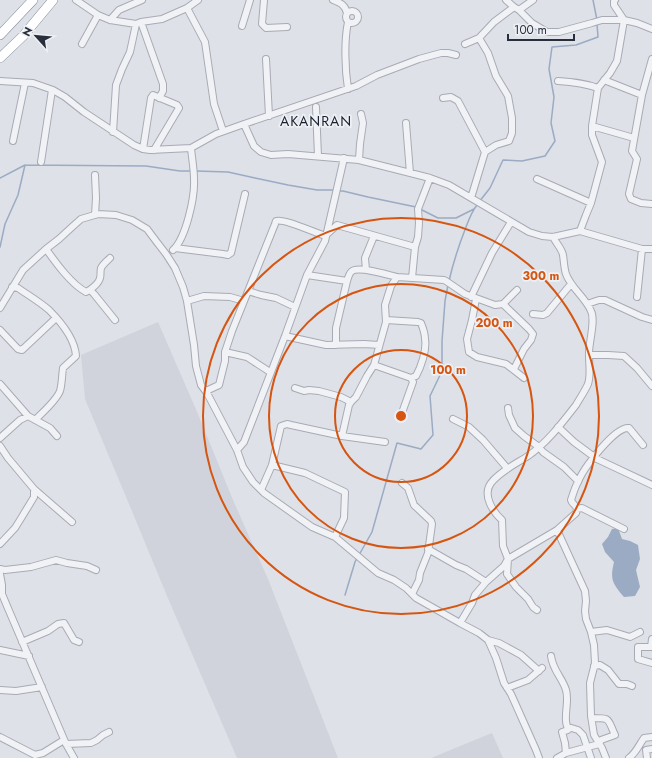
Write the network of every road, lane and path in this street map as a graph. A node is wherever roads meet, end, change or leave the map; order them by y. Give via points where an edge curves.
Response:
1 (33, 0) edge
2 (53, 0) edge
3 (76, 0) edge
4 (142, 0) edge
5 (198, 0) edge
6 (250, 0) edge
7 (257, 0) edge
8 (333, 0) edge
9 (506, 0) edge
10 (532, 0) edge
11 (615, 0) edge
12 (264, 1) edge
13 (129, 3) edge
14 (187, 8) junction
15 (516, 8) junction
16 (347, 13) junction
17 (98, 15) junction
18 (110, 20) junction
19 (624, 20) junction
20 (348, 22) junction
21 (139, 23) junction
22 (242, 26) dead end
23 (287, 27) dead end
24 (652, 29) edge
25 (0, 35) edge
26 (479, 38) junction
27 (82, 44) dead end
28 (465, 44) dead end
29 (456, 55) dead end
30 (0, 58) edge
31 (266, 59) dead end
32 (652, 59) edge
33 (604, 80) junction
34 (0, 81) edge
35 (558, 81) dead end
36 (24, 83) junction
37 (598, 88) junction
38 (348, 89) junction
39 (52, 90) junction
40 (642, 95) junction
41 (159, 98) junction
42 (443, 98) dead end
43 (316, 107) dead end
44 (361, 114) dead end
45 (269, 116) junction
46 (406, 123) dead end
47 (244, 124) junction
48 (592, 126) junction
49 (223, 131) junction
50 (113, 132) junction
51 (634, 138) junction
52 (13, 141) dead end
53 (191, 148) junction
54 (143, 149) junction
55 (154, 150) junction
56 (485, 152) junction
57 (318, 156) junction
58 (344, 158) junction
59 (359, 160) junction
60 (41, 162) dead end
61 (410, 173) junction
62 (95, 174) dead end
63 (430, 178) junction
64 (537, 179) dead end
65 (245, 194) dead end
66 (476, 201) junction
67 (591, 203) junction
68 (652, 204) edge
69 (95, 215) junction
70 (511, 222) junction
71 (580, 230) junction
72 (326, 236) junction
73 (374, 236) junction
74 (553, 237) junction
75 (415, 247) junction
76 (175, 248) junction
77 (46, 249) junction
78 (642, 249) junction
79 (652, 249) edge
80 (166, 254) junction
81 (110, 258) dead end
82 (366, 270) junction
83 (307, 275) junction
84 (397, 277) junction
85 (412, 278) junction
86 (347, 281) junction
87 (571, 284) junction
88 (12, 287) junction
89 (90, 290) junction
90 (517, 290) dead end
91 (248, 291) junction
92 (637, 296) dead end
93 (473, 298) junction
94 (186, 301) junction
95 (244, 301) junction
96 (503, 304) junction
97 (587, 304) junction
98 (295, 307) junction
99 (0, 308) edge
100 (533, 314) dead end
101 (56, 318) junction
102 (115, 320) dead end
103 (386, 320) junction
104 (652, 320) edge
105 (0, 330) edge
106 (285, 336) junction
107 (336, 345) junction
108 (379, 345) junction
109 (225, 352) junction
110 (589, 355) junction
111 (374, 364) junction
112 (514, 369) junction
113 (270, 372) junction
114 (411, 378) junction
115 (524, 378) dead end
116 (0, 384) edge
117 (652, 386) edge
118 (295, 388) dead end
119 (206, 391) junction
120 (351, 402) junction
121 (508, 408) dead end
122 (403, 410) dead end
123 (28, 416) junction
124 (453, 419) dead end
125 (35, 420) junction
126 (558, 427) junction
127 (57, 436) dead end
128 (342, 436) junction
129 (0, 438) edge
130 (385, 442) dead end
131 (643, 445) dead end
132 (1, 447) edge
133 (539, 447) junction
134 (237, 450) junction
135 (594, 457) junction
136 (272, 465) junction
137 (507, 468) junction
138 (578, 480) junction
139 (402, 482) dead end
140 (652, 485) edge
141 (34, 489) junction
142 (261, 490) junction
143 (577, 509) junction
144 (72, 522) dead end
145 (624, 529) dead end
146 (557, 530) junction
147 (335, 537) junction
148 (0, 544) edge
149 (428, 549) junction
150 (508, 559) junction
151 (0, 569) edge
152 (96, 570) dead end
153 (0, 574) edge
154 (486, 582) junction
155 (412, 594) junction
156 (2, 602) edge
157 (537, 610) dead end
158 (460, 623) junction
159 (591, 632) junction
160 (640, 632) dead end
161 (652, 639) edge
162 (488, 640) junction
163 (22, 642) junction
164 (79, 642) dead end
165 (0, 650) edge
166 (29, 656) junction
167 (551, 656) dead end
168 (652, 663) edge
169 (594, 666) junction
170 (632, 686) dead end
171 (42, 687) junction
172 (507, 688) junction
173 (0, 690) edge
174 (592, 718) junction
175 (568, 727) junction
176 (109, 732) dead end
177 (0, 737) edge
178 (652, 737) edge
179 (65, 742) junction
180 (599, 744) junction
181 (587, 748) junction
182 (652, 749) edge
183 (566, 753) junction
184 (36, 757) edge
185 (74, 758) edge
186 (539, 758) edge
187 (556, 758) edge
188 (591, 758) edge
189 (606, 758) edge
190 (629, 758) edge
191 (647, 758) edge

1 - 25 highway
2 - 30 highway
3 - 17 street
4 - 13 street
5 - 14 street
6 - 22 street
7 - 12 street
8 - 16 street via 344,6
9 - 15 street
10 - 15 street
11 - 19 street via 614,5
12 - 23 street via 263,26
13 - 18 street
14 - 21 street via 162,19
14 - 49 street via 205,42 214,104
15 - 19 street via 532,23 547,32 559,32 597,22
15 - 26 street via 494,22
16 - 20 street
16 - 20 street via 354,11 358,16 355,22
17 - 18 street
17 - 27 street
18 - 21 street
19 - 24 street
19 - 33 street via 617,61
20 - 38 street
21 - 41 street via 164,84
21 - 50 street via 116,85
26 - 28 street
26 - 56 street via 508,96 512,118 509,141
29 - 38 street via 440,53 418,59
31 - 45 street
32 - 40 street
33 - 37 street
33 - 40 street
34 - 36 street
35 - 37 street via 588,84
36 - 39 street
36 - 52 street
37 - 48 street
38 - 45 street
39 - 50 street via 65,96
39 - 60 street
40 - 51 street
41 - 54 street via 153,95 151,98
41 - 55 street via 179,108
42 - 56 street via 451,97 458,101
43 - 57 street
44 - 59 street via 363,123
45 - 47 street
46 - 61 street
47 - 49 street
47 - 57 street via 254,146 261,152 271,155
48 - 51 street
48 - 67 street via 592,135 602,162
49 - 53 street
50 - 54 street
51 - 68 street via 632,151 637,159 629,194 631,199
53 - 55 street
53 - 76 street via 194,181 190,210 185,230
54 - 55 street
56 - 66 street
57 - 58 street
58 - 59 street
58 - 72 street
59 - 61 street
61 - 63 street
62 - 69 street
63 - 66 street via 449,185
63 - 75 street via 418,209 418,237
64 - 67 street
65 - 76 street via 231,253
66 - 70 street
67 - 71 street
69 - 77 street via 81,219
69 - 80 street via 116,215 132,220 147,230
70 - 74 street via 529,232
70 - 93 street via 492,253
71 - 74 street
71 - 78 street
72 - 73 street via 336,225
72 - 83 street
72 - 91 street via 291,223 276,221
73 - 75 street
73 - 82 street via 365,258
74 - 87 street via 563,254 566,274
75 - 85 street
76 - 80 street
77 - 88 street via 23,270
77 - 89 street via 60,269 83,290
78 - 79 street
78 - 92 street
80 - 94 street via 183,286
81 - 89 street via 101,269 98,281
82 - 84 street
82 - 86 street via 350,272
83 - 86 street
83 - 98 street
84 - 85 street
84 - 103 street via 385,305
85 - 93 street via 444,280
86 - 107 street via 336,328
87 - 97 street
87 - 100 street via 547,313
88 - 99 street
88 - 101 street via 18,288 42,304
89 - 102 street
90 - 96 street
91 - 95 street
91 - 98 street via 276,298
93 - 96 street via 495,305
93 - 112 street via 472,320 467,339 468,352
94 - 95 street via 204,296 230,297
94 - 119 street via 196,366 201,385
95 - 109 street
96 - 112 street via 533,334
97 - 104 street via 605,300
97 - 110 street via 592,313
98 - 106 street
101 - 105 street via 22,350
101 - 125 street via 69,334 76,356 63,368 61,390
103 - 108 street
103 - 114 street via 421,323 426,339 425,347 420,370
106 - 107 street
106 - 113 street
107 - 108 street
108 - 111 street
109 - 113 street via 247,357
109 - 119 street via 219,385
110 - 117 street via 624,356
110 - 126 street via 589,383
111 - 114 street
111 - 120 street
112 - 115 street
113 - 134 street via 244,442
114 - 122 street via 413,382
116 - 123 street
118 - 120 street via 319,391
119 - 134 street
120 - 128 street
121 - 133 street via 515,428
123 - 125 street
123 - 129 street
124 - 137 street via 469,427
125 - 127 street via 50,428
126 - 133 street
126 - 135 street
128 - 130 street
128 - 136 street via 287,424 282,426
129 - 132 street
131 - 135 street via 629,428 624,428
132 - 141 street
133 - 137 street
133 - 138 street
134 - 142 street via 243,467
135 - 138 street
135 - 140 street
136 - 142 street
136 - 147 street via 305,473 345,492 344,518
137 - 150 street via 491,483 488,494 489,502 502,520
138 - 143 street via 571,500
139 - 149 street via 408,488 414,505 432,522
141 - 144 street
141 - 148 street via 34,497 20,520
142 - 147 street via 312,527
143 - 145 street via 582,508
143 - 146 street
146 - 150 street
146 - 159 street via 585,591 586,619
147 - 155 street via 378,573 394,580
149 - 154 street
149 - 155 street
150 - 154 street
150 - 157 street via 507,574
151 - 152 street via 31,567 56,560
153 - 156 street
154 - 158 street via 475,595
155 - 158 street
156 - 163 street
158 - 162 street
159 - 160 street via 607,630 630,637
159 - 169 street
161 - 168 street via 651,647 638,647 637,657 639,660
162 - 172 street
162 - 172 street via 521,655 540,670 528,680
163 - 164 street via 64,623 74,640
163 - 166 street
165 - 166 street
166 - 171 street
167 - 175 street via 566,691
169 - 170 street via 600,665 608,670 619,684
169 - 174 street via 590,683
171 - 173 street via 16,691
171 - 179 street
172 - 186 street
174 - 180 street via 594,735
174 - 180 street via 608,720 615,735 601,740
175 - 181 street via 578,730 583,735
175 - 183 street via 568,730 562,732
176 - 179 street via 91,744
177 - 184 street
178 - 190 street via 644,738
179 - 184 street
179 - 185 street
180 - 181 street
180 - 189 street
181 - 183 street
181 - 188 street
182 - 191 street via 646,750
183 - 187 street

